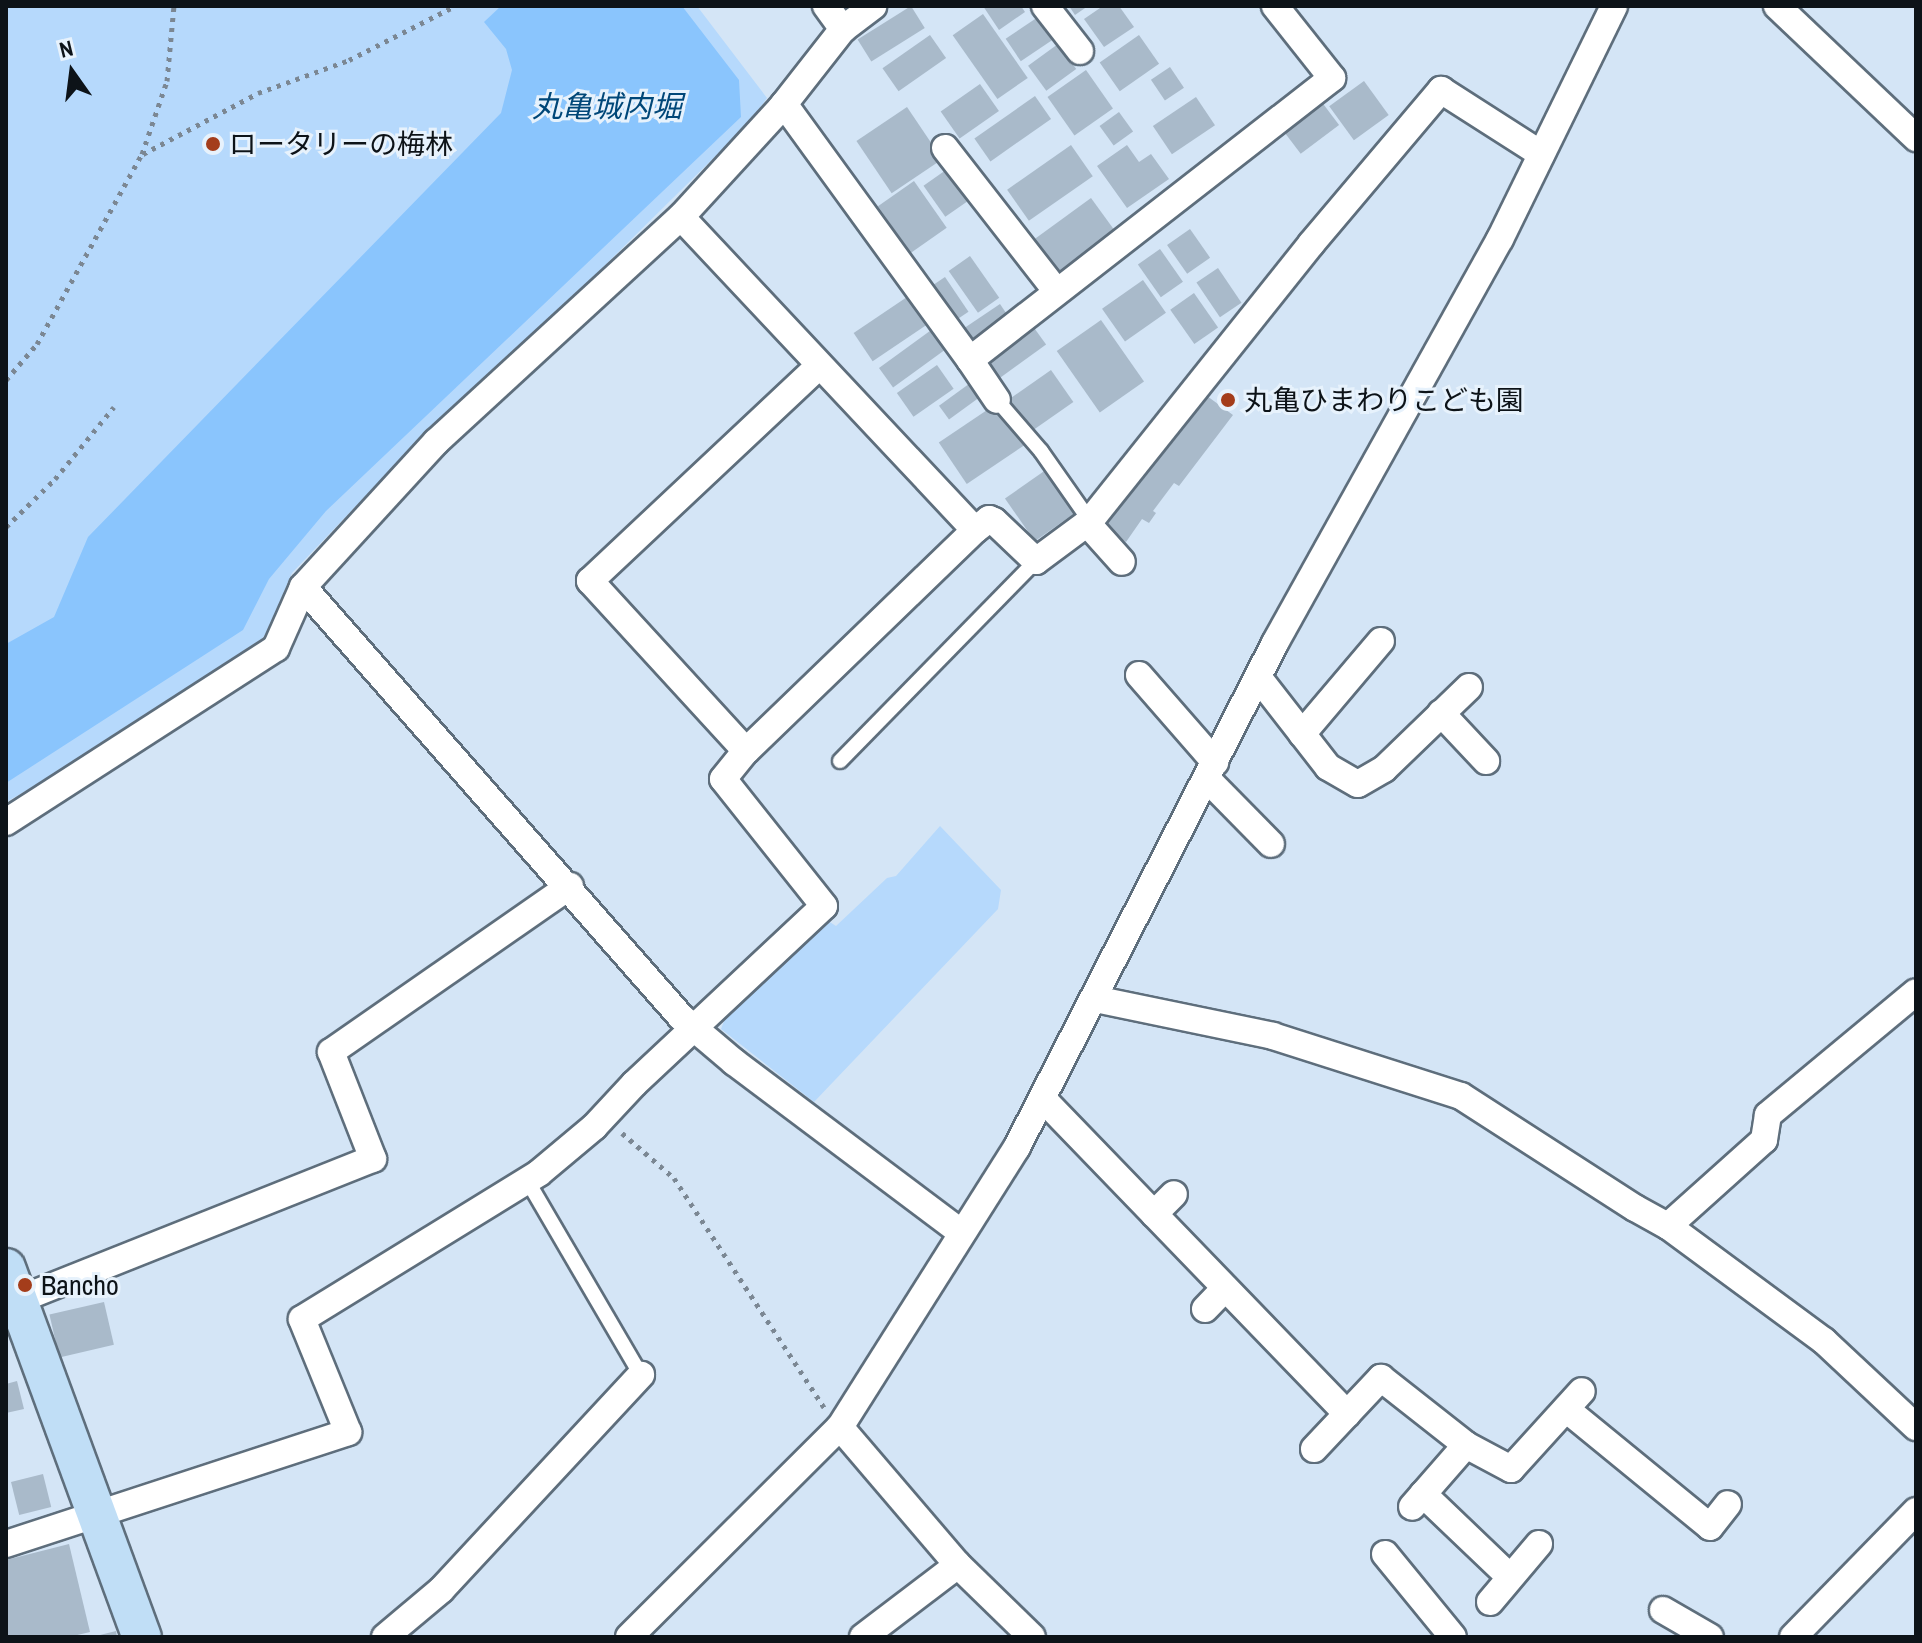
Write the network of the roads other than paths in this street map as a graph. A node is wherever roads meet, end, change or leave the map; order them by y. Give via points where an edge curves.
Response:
1 (826, 6) edge
2 (873, 6) edge
3 (1045, 6) edge
4 (1275, 6) edge
5 (1614, 6) edge
6 (1777, 6) edge
7 (843, 29) junction
8 (1080, 51) dead end
9 (784, 104) junction
10 (1916, 138) edge
11 (945, 148) dead end
12 (1541, 154) junction
13 (681, 217) junction
14 (1057, 292) junction
15 (970, 360) junction
16 (819, 366) junction
17 (997, 400) joint
18 (1088, 522) junction
19 (975, 530) junction
20 (1036, 561) junction
21 (1122, 562) dead end
22 (303, 587) junction
23 (1381, 641) dead end
24 (1139, 675) dead end
25 (1258, 677) junction
26 (1469, 687) dead end
27 (1441, 713) junction
28 (1302, 734) junction
29 (746, 751) junction
30 (840, 761) dead end
31 (1486, 761) dead end
32 (1211, 770) junction
33 (6, 822) edge
34 (1271, 844) dead end
35 (570, 886) junction
36 (1916, 992) edge
37 (1095, 999) junction
38 (695, 1029) junction
39 (1043, 1099) junction
40 (527, 1180) junction
41 (1174, 1194) dead end
42 (1154, 1214) junction
43 (1668, 1226) junction
44 (962, 1233) junction
45 (1225, 1288) junction
46 (13, 1302) edge
47 (1205, 1309) dead end
48 (641, 1375) joint
49 (1347, 1414) junction
50 (840, 1427) junction
51 (1916, 1427) edge
52 (1466, 1445) junction
53 (1314, 1449) dead end
54 (1728, 1504) dead end
55 (1916, 1511) edge
56 (95, 1515) junction
57 (6, 1544) edge
58 (1539, 1544) dead end
59 (1385, 1554) dead end
60 (958, 1565) junction
61 (1510, 1577) junction
62 (1490, 1602) dead end
63 (1670, 1622) edge
64 (142, 1637) edge
65 (385, 1637) edge
66 (629, 1637) edge
67 (863, 1637) edge
68 (1032, 1637) edge
69 (1453, 1637) edge
70 (1710, 1637) edge
71 (1793, 1637) edge

1 - 7 street
2 - 7 street
3 - 8 street
4 - 14 street via 1332,78
5 - 12 street
6 - 10 street
7 - 9 street
9 - 13 street
9 - 15 street
11 - 14 street
12 - 18 street via 1441,90
12 - 25 street via 1500,239
13 - 16 street
13 - 22 street via 436,442
14 - 15 street
15 - 17 street
16 - 19 street
16 - 29 street via 590,581
17 - 18 lane via 1041,451
18 - 20 street
18 - 21 street
19 - 20 street via 994,521
19 - 29 street
20 - 30 lane
22 - 33 street via 276,648
22 - 35 street
23 - 28 street
24 - 32 street
25 - 28 street
25 - 32 street
26 - 27 street
27 - 28 street via 1384,769 1358,784 1328,767
27 - 31 street
29 - 38 street via 723,779 824,906
32 - 34 street
32 - 37 street
35 - 38 street
35 - 46 street via 331,1052 373,1159
36 - 43 street via 1768,1115 1764,1140
37 - 39 street
37 - 43 street via 1273,1036 1461,1096
38 - 40 street
38 - 44 street
39 - 42 street
39 - 44 street
40 - 48 lane
40 - 56 street via 302,1319 348,1432
41 - 42 street
42 - 45 street
43 - 51 street via 1824,1341
44 - 50 street
45 - 47 street
45 - 49 street
46 - 56 street
48 - 65 street via 441,1590
49 - 52 street via 1381,1378
49 - 53 street
50 - 60 street
50 - 66 street
52 - 54 street via 1511,1469 1574,1400 1710,1527
52 - 61 street via 1418,1501
55 - 71 street
56 - 57 street
56 - 64 street
58 - 61 street
59 - 69 street
60 - 67 street
60 - 68 street
61 - 62 street
63 - 70 street

